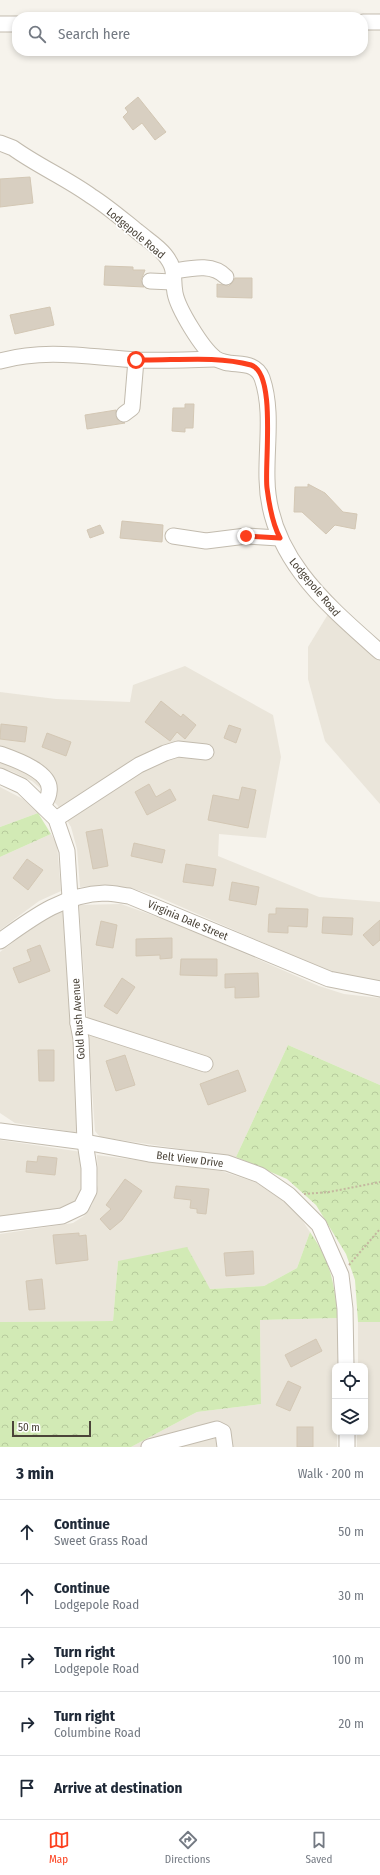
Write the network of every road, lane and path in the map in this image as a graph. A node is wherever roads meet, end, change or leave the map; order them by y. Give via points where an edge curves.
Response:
1 (368, 22) edge
2 (380, 22) edge
3 (0, 24) edge
4 (12, 24) edge
5 (0, 143) edge
6 (174, 276) junction
7 (226, 278) dead end
8 (150, 281) dead end
9 (216, 359) junction
10 (136, 360) junction
11 (0, 361) edge
12 (124, 414) dead end
13 (173, 536) dead end
14 (280, 538) junction
15 (380, 652) edge
16 (206, 752) dead end
17 (0, 754) edge
18 (0, 776) edge
19 (43, 806) junction
20 (56, 819) junction
21 (70, 899) junction
22 (0, 941) edge
23 (380, 989) edge
24 (78, 1023) junction
25 (205, 1064) dead end
26 (0, 1131) edge
27 (85, 1142) junction
28 (380, 1182) edge
29 (289, 1195) junction
30 (0, 1224) edge
31 (380, 1230) edge
32 (348, 1266) dead end
33 (346, 1363) edge
34 (347, 1435) edge
35 (149, 1447) edge
36 (225, 1447) edge
37 (347, 1447) edge

1 - 2 street
3 - 4 street
5 - 6 street, Lodgepole Road via 13,148 90,195 164,254
6 - 7 street via 218,269
6 - 8 street
6 - 9 street, Lodgepole Road via 175,295 188,325
9 - 10 street
9 - 14 street, Lodgepole Road via 253,366 262,376 268,426 267,488 275,529
10 - 11 street via 60,353
10 - 12 street via 132,408
13 - 14 street via 206,541 246,536
14 - 15 street, Lodgepole Road via 293,564 341,617
16 - 20 street via 178,749 165,753 139,765
17 - 19 street via 41,774 48,783 50,792
18 - 19 street, Gold Rush Avenue via 22,786
19 - 20 street, Gold Rush Avenue
20 - 21 street, Gold Rush Avenue via 67,851
21 - 22 street, Virginia Dale Street via 48,908
21 - 23 street, Virginia Dale Street via 105,893 129,896 328,979
21 - 24 street, Gold Rush Avenue
24 - 25 street
24 - 27 street, Gold Rush Avenue via 81,1039
26 - 27 street, Belt View Drive
27 - 29 street, Belt View Drive via 149,1154 227,1164 260,1175
27 - 30 street, Gold Rush Avenue via 89,1191 81,1206 62,1216
28 - 29 path via 329,1192
29 - 33 street, Belt View Drive via 319,1225 341,1275 345,1309
31 - 32 path
34 - 37 street
35 - 36 street via 217,1429 224,1432

